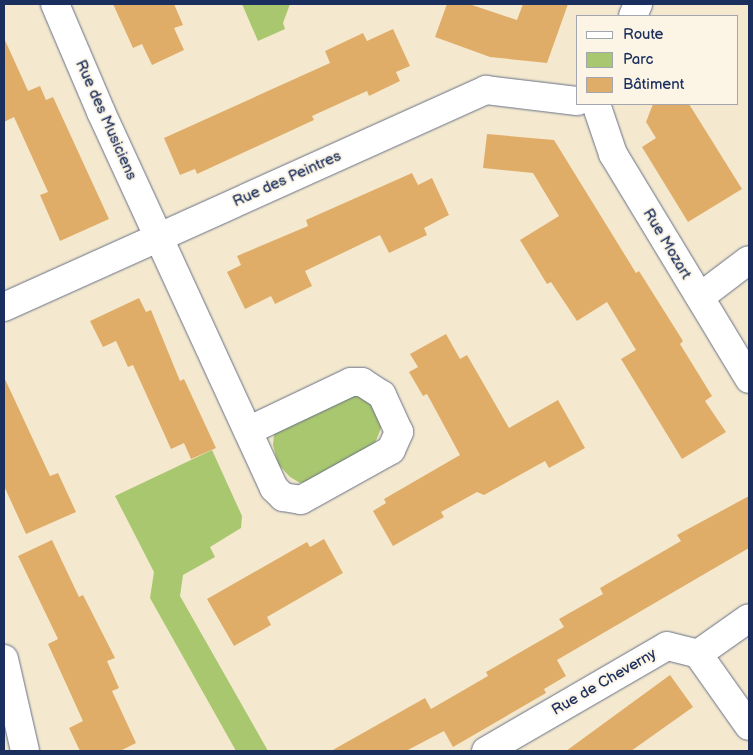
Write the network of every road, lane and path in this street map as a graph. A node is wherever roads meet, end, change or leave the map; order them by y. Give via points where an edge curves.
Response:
1 (54, 4) edge
2 (576, 101) edge
3 (596, 105) edge
4 (160, 236) junction
5 (749, 260) edge
6 (700, 297) junction
7 (4, 307) edge
8 (749, 378) edge
9 (248, 431) junction
10 (749, 618) edge
11 (698, 654) junction
12 (4, 659) edge
13 (749, 726) edge
14 (25, 751) edge
15 (486, 751) edge

1 - 4 street, Rue des Musiciens
2 - 4 street, Rue des Peintres via 486,90
3 - 6 street, Rue Mozart via 613,154
4 - 7 street, Rue des Peintres
4 - 9 street, Rue des Musiciens
5 - 6 street
6 - 8 street, Rue Mozart
9 - 9 street, Rue des Musiciens via 350,382 362,382 382,395 399,432 391,450 301,500 283,497 274,488
10 - 11 street
11 - 13 street
11 - 15 street, Rue de Cheverny via 667,646
12 - 14 street

